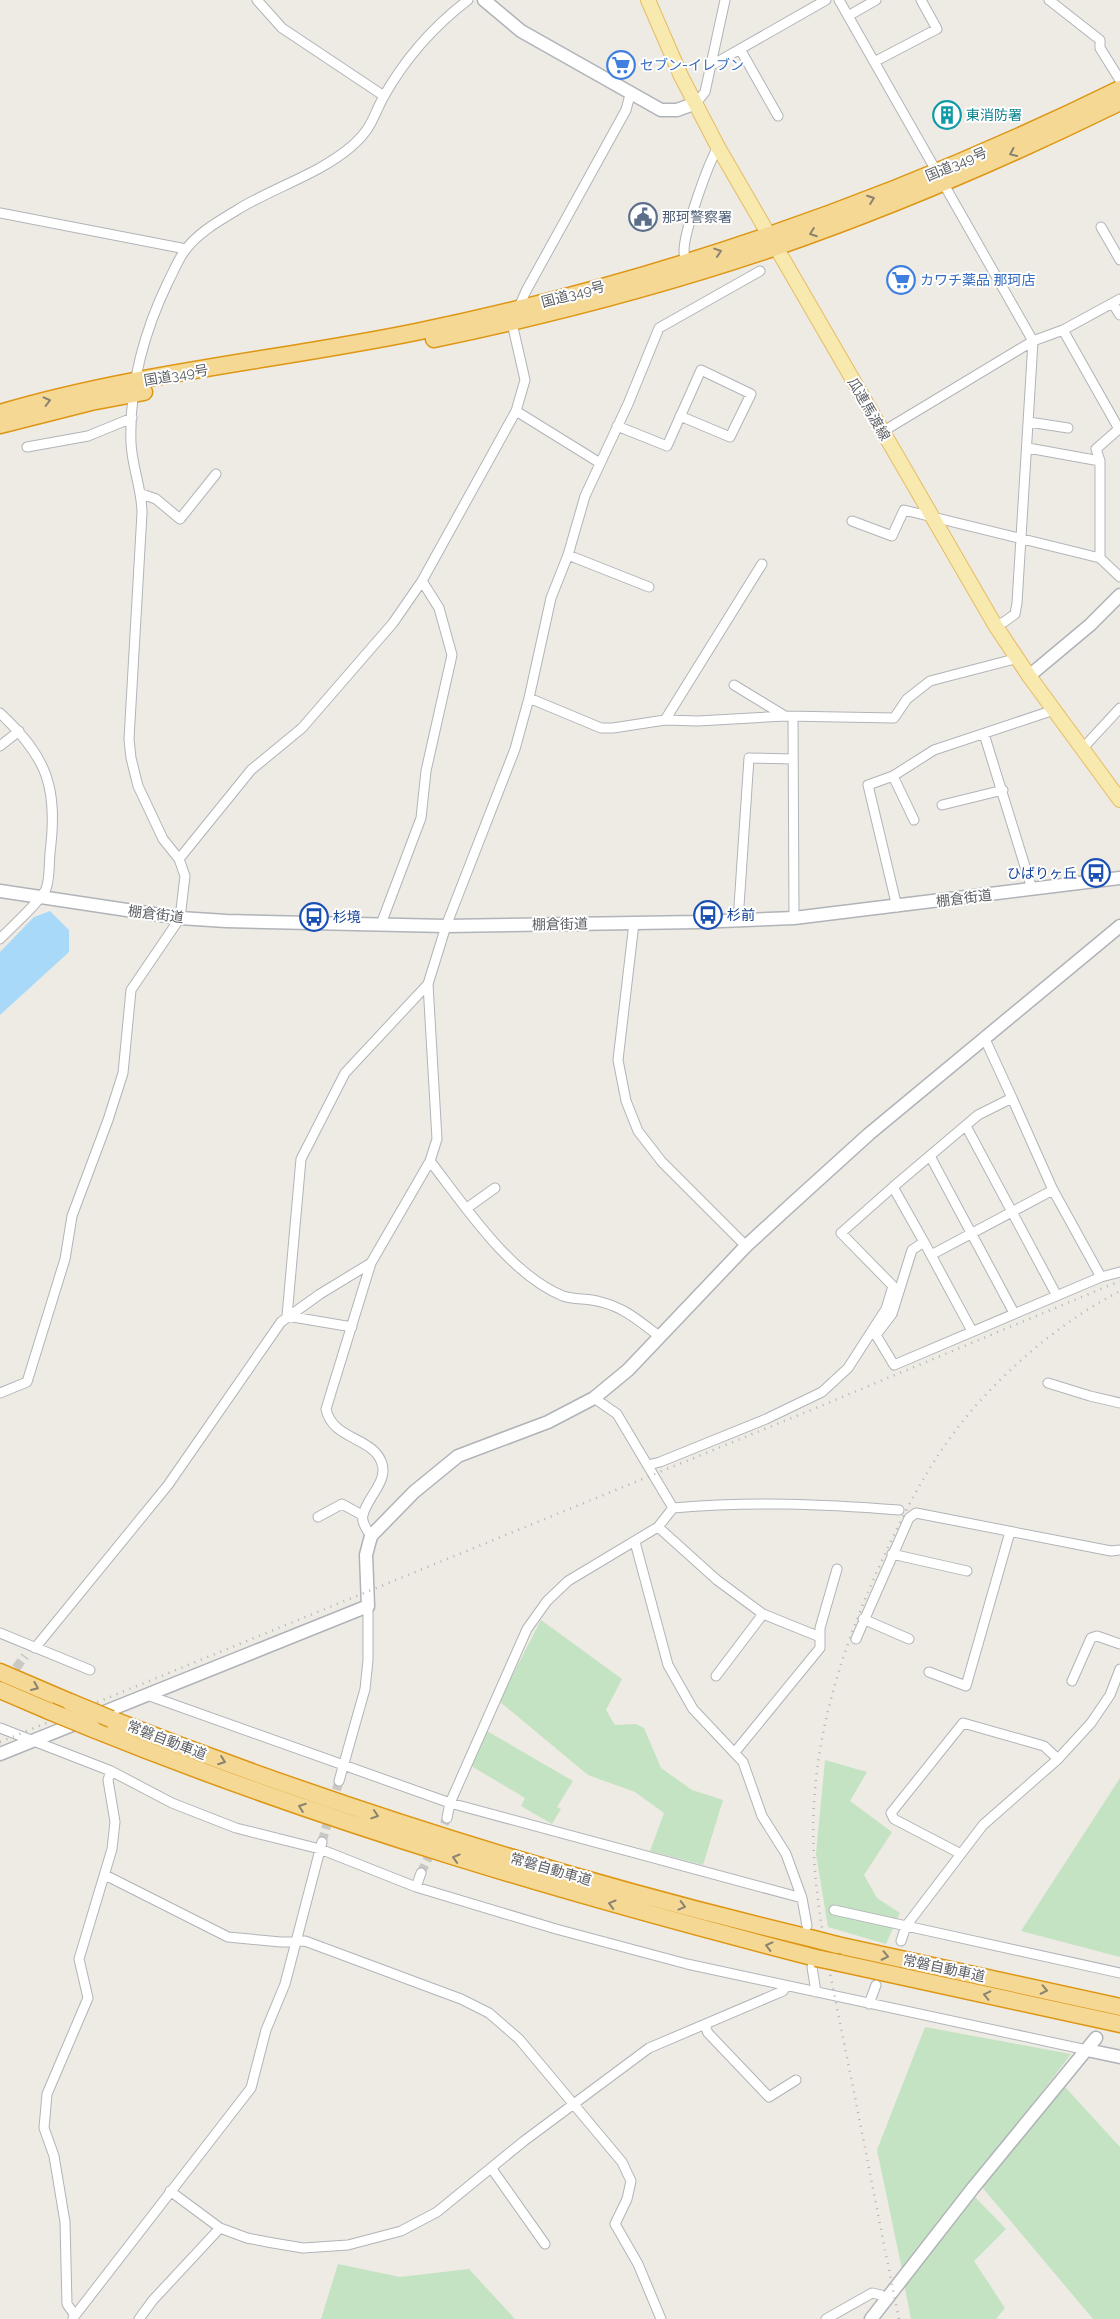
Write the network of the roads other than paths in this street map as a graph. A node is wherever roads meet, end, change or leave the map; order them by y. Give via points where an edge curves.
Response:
1 (258, 0) edge
2 (468, 0) edge
3 (484, 0) edge
4 (648, 0) edge
5 (725, 0) edge
6 (826, 0) edge
7 (839, 0) edge
8 (876, 0) edge
9 (921, 0) edge
10 (1049, 0) edge
11 (848, 16) junction
12 (740, 49) junction
13 (874, 62) junction
14 (712, 65) junction
15 (1120, 80) edge
16 (1120, 90) edge
17 (630, 95) junction
18 (384, 96) junction
19 (1120, 102) edge
20 (696, 103) junction
21 (778, 116) dead end
22 (718, 147) junction
23 (940, 178) junction
24 (0, 212) edge
25 (1101, 227) dead end
26 (772, 241) junction
27 (186, 249) junction
28 (1120, 260) edge
29 (686, 263) junction
30 (760, 271) dead end
31 (1116, 301) edge
32 (516, 316) junction
33 (1120, 316) edge
34 (1063, 330) junction
35 (1033, 340) junction
36 (134, 388) junction
37 (516, 411) junction
38 (0, 413) edge
39 (680, 416) junction
40 (132, 418) junction
41 (1029, 422) junction
42 (0, 425) edge
43 (617, 426) junction
44 (1068, 428) dead end
45 (1120, 428) edge
46 (882, 432) junction
47 (27, 447) dead end
48 (1028, 448) junction
49 (1100, 461) junction
50 (600, 462) junction
51 (216, 474) dead end
52 (142, 494) junction
53 (932, 518) junction
54 (852, 521) dead end
55 (1021, 540) junction
56 (568, 554) junction
57 (1100, 558) junction
58 (762, 564) dead end
59 (1120, 577) edge
60 (422, 581) junction
61 (649, 587) dead end
62 (1120, 594) edge
63 (995, 624) junction
64 (1018, 658) junction
65 (1029, 676) junction
66 (734, 684) dead end
67 (529, 698) junction
68 (1120, 708) edge
69 (1054, 710) junction
70 (0, 713) edge
71 (789, 716) junction
72 (665, 720) junction
73 (20, 731) junction
74 (984, 734) junction
75 (0, 746) edge
76 (1083, 748) junction
77 (793, 759) junction
78 (893, 776) junction
79 (1003, 790) junction
80 (1120, 800) edge
81 (942, 805) dead end
82 (914, 820) dead end
83 (179, 859) junction
84 (1120, 878) edge
85 (1032, 889) junction
86 (0, 891) edge
87 (38, 898) junction
88 (897, 907) junction
89 (180, 918) junction
90 (794, 918) junction
91 (738, 921) junction
92 (634, 923) junction
93 (380, 924) junction
94 (446, 926) junction
95 (1120, 926) edge
96 (0, 939) edge
97 (428, 984) junction
98 (984, 1037) junction
99 (1012, 1098) junction
100 (966, 1126) junction
101 (930, 1156) junction
102 (430, 1161) junction
103 (893, 1187) junction
104 (495, 1188) dead end
105 (1054, 1190) junction
106 (467, 1208) junction
107 (1012, 1212) junction
108 (971, 1234) junction
109 (924, 1242) junction
110 (746, 1246) junction
111 (931, 1255) junction
112 (371, 1263) junction
113 (1120, 1272) edge
114 (1100, 1277) junction
115 (1057, 1296) junction
116 (1014, 1313) junction
117 (287, 1316) junction
118 (352, 1327) junction
119 (972, 1331) junction
120 (659, 1336) junction
121 (1048, 1382) dead end
122 (0, 1393) edge
123 (594, 1398) junction
124 (1120, 1403) edge
125 (648, 1465) junction
126 (673, 1508) junction
127 (899, 1510) dead end
128 (362, 1516) junction
129 (318, 1517) dead end
130 (658, 1527) junction
131 (1010, 1532) junction
132 (371, 1536) junction
133 (635, 1542) junction
134 (1120, 1550) edge
135 (892, 1554) junction
136 (837, 1568) dead end
137 (967, 1572) dead end
138 (368, 1606) junction
139 (763, 1614) junction
140 (863, 1619) junction
141 (0, 1634) edge
142 (820, 1637) junction
143 (856, 1639) dead end
144 (909, 1639) dead end
145 (1120, 1644) edge
146 (32, 1648) junction
147 (25, 1656) tunnel mouth
148 (1120, 1669) edge
149 (90, 1670) dead end
150 (0, 1672) edge
151 (929, 1672) dead end
152 (716, 1676) dead end
153 (1072, 1681) dead end
154 (0, 1690) edge
155 (147, 1695) junction
156 (0, 1728) edge
157 (30, 1741) junction
158 (735, 1752) junction
159 (0, 1754) edge
160 (1058, 1759) junction
161 (344, 1767) junction
162 (111, 1772) junction
163 (339, 1782) tunnel mouth
164 (450, 1803) junction
165 (447, 1818) tunnel mouth
166 (321, 1846) junction
167 (961, 1854) junction
168 (421, 1873) tunnel mouth
169 (105, 1875) junction
170 (416, 1887) junction
171 (802, 1898) junction
172 (834, 1910) dead end
173 (906, 1926) junction
174 (811, 1932) junction
175 (295, 1941) junction
176 (901, 1941) dead end
177 (814, 1962) junction
178 (1120, 1973) edge
179 (876, 1985) dead end
180 (786, 1986) junction
181 (816, 1992) junction
182 (869, 2004) junction
183 (1120, 2007) edge
184 (1120, 2024) edge
185 (705, 2026) junction
186 (1096, 2038) dead end
187 (1087, 2050) junction
188 (1120, 2057) edge
189 (796, 2080) dead end
190 (573, 2105) junction
191 (492, 2169) junction
192 (170, 2191) junction
193 (220, 2228) junction
194 (545, 2244) dead end
195 (887, 2299) junction
196 (73, 2317) edge
197 (139, 2319) edge
198 (661, 2319) edge
199 (826, 2319) edge
200 (871, 2319) edge

1 - 18 street via 282,28
2 - 18 street via 415,50
3 - 17 street via 521,32
4 - 20 main road, 瓜連馬渡線
5 - 14 street
6 - 12 street
7 - 11 street
8 - 11 street
9 - 13 street via 937,29
10 - 15 street via 1100,40 1100,48
11 - 13 street
12 - 14 street
12 - 21 street
13 - 23 street
14 - 20 street via 705,92
16 - 23 highway, 国道349号
17 - 20 street via 661,110 677,110
17 - 32 street via 626,110 526,291
18 - 27 street via 371,127 351,146 300,179 240,208
19 -> 23 highway, 国道349号
20 - 22 main road, 瓜連馬渡線
22 - 26 main road, 瓜連馬渡線
22 - 29 street via 709,162 689,229 684,251
23 - 26 highway, 国道349号
23 - 35 street
24 - 27 street
25 - 28 street
29 -> 26 highway, 国道349号
26 - 32 highway, 国道349号 via 599,300
26 - 46 main road, 瓜連馬渡線
27 - 36 street via 146,335
29 - 32 highway, 国道349号
30 - 43 street via 660,328
31 - 33 street
31 - 34 street
32 - 36 highway, 国道349号 via 420,343
32 - 37 street via 526,380
34 - 35 street
34 - 45 street
35 - 41 street
35 - 46 street
38 -> 36 highway, 国道349号 via 87,391
36 - 40 street
36 - 42 highway, 国道349号
37 - 50 street
37 - 60 street
39 - 39 street via 701,370 751,394 730,437
39 - 43 street via 667,446
40 - 47 street via 88,436
40 - 52 street via 131,444
41 - 44 street
41 - 48 street
43 - 50 street
45 - 49 street via 1096,449
46 - 53 main road, 瓜連馬渡線
48 - 49 street
48 - 55 street
49 - 57 street
50 - 56 street via 585,496
51 - 52 street via 180,519 156,499
52 - 83 street via 130,749 138,786 164,839
53 - 54 street via 904,510 892,536
53 - 55 street
53 - 63 main road, 瓜連馬渡線
55 - 57 street
55 - 63 street via 1016,614
56 - 61 street
56 - 67 street via 551,598
57 - 59 street
58 - 72 street
60 - 83 street via 393,623 345,680 302,728 251,770
60 - 93 street via 439,608 452,655 426,771 421,818
62 - 65 street via 1090,625
63 - 64 main road, 瓜連馬渡線
64 - 65 main road, 瓜連馬渡線
64 - 71 street via 930,681 907,700 894,718
65 - 69 main road, 瓜連馬渡線
66 - 71 street
67 - 72 street via 601,728
67 - 94 street via 515,748
68 - 76 street
69 - 74 street
69 - 76 main road, 瓜連馬渡線
70 - 73 street
71 - 72 street
71 - 77 street
73 - 75 street
73 - 87 street via 41,761 53,802 46,890
74 - 78 street via 934,750
74 - 79 street
76 - 80 main road, 瓜連馬渡線
77 - 90 street
77 - 91 street via 749,758
78 - 82 street
78 - 88 street via 868,785
79 - 81 street
79 - 85 street
83 - 89 street via 185,876
84 - 85 street, 棚倉街道
85 - 88 street, 棚倉街道
86 - 87 street, 棚倉街道
87 - 89 street, 棚倉街道
87 - 96 street
88 - 90 street, 棚倉街道
89 - 93 street, 棚倉街道
89 - 122 street via 131,990 123,1073 72,1216 65,1259 27,1382
90 - 91 street, 棚倉街道
91 - 92 street, 棚倉街道
92 - 94 street, 棚倉街道
92 - 110 street via 618,1060 626,1101 638,1131 662,1162
93 - 94 street, 棚倉街道
94 - 97 street
95 - 98 street
97 - 102 street via 438,1138
97 - 117 street via 345,1073 301,1158
98 - 99 street
98 - 110 street via 869,1134
99 - 100 street via 991,1107
99 - 105 street
100 - 101 street
100 - 107 street
101 - 103 street
101 - 108 street
102 - 106 street
102 - 112 street
103 - 109 street
103 - 125 street via 841,1233 893,1286 886,1309 848,1368 822,1392 766,1419
104 - 106 street
105 - 107 street
105 - 114 street
106 - 120 street via 501,1253 546,1286 564,1296 599,1301 626,1310
107 - 108 street
107 - 115 street
108 - 111 street
108 - 116 street
109 - 111 street
109 - 119 street via 912,1250 892,1314 876,1335 894,1365
110 - 120 street
111 - 119 street
112 - 117 street
112 - 118 street
113 - 114 street
114 - 115 street
115 - 116 street
116 - 119 street
117 - 118 street
117 - 146 street via 168,1485
118 - 128 street via 326,1409 335,1427 381,1460 382,1476
120 - 123 street via 628,1370
121 - 124 street
123 - 125 street via 617,1414
123 - 132 street via 548,1422 458,1456 414,1492
125 - 126 street
126 - 127 street via 724,1503 806,1503
126 - 130 street
128 - 129 street via 342,1504
128 - 132 street
130 - 133 street
130 - 139 street via 717,1580
131 - 134 street
131 - 135 street via 916,1513 909,1518
131 - 151 street via 966,1686
132 - 138 street via 366,1555
133 - 158 street via 668,1665 693,1709
133 - 164 street via 568,1580 527,1629
135 - 137 street
135 - 140 street
136 - 142 street
138 - 155 street
138 - 161 street via 365,1690
139 - 142 street
139 - 152 street
140 - 143 street
140 - 144 street
141 - 146 street
142 - 158 street via 820,1648
145 - 153 street via 1097,1636 1091,1638
146 - 147 street
146 - 149 street
148 - 160 street via 1110,1695 1091,1723
150 -> 174 highway, 常磐自動車道, bridge via 223,1762 444,1838 650,1898
177 -> 154 highway, 常磐自動車道, bridge via 336,1820 93,1729
155 - 157 street
155 - 161 street
156 - 157 street
157 - 159 street
157 - 162 street
158 - 171 street via 743,1762 762,1816 786,1854
160 - 167 street via 995,1812
160 - 167 street via 1044,1746 964,1723 891,1813 894,1819
161 - 163 street
161 - 164 street
162 - 166 street via 172,1803 236,1828
162 - 169 street via 108,1780 115,1822
164 - 165 street
164 - 171 street
166 - 170 street
166 - 175 street
167 - 173 street
168 - 170 street
169 - 175 street via 228,1937
169 - 196 street via 79,1958 88,1998 47,2094 44,2128 54,2156 65,2222 67,2304
170 - 180 street via 574,1934
171 - 174 street
172 - 173 street
173 - 176 street
173 - 178 street
174 -> 183 highway, 常磐自動車道, bridge via 837,1945
175 - 190 street via 305,1941 391,1972 489,2013 518,2039
175 - 192 street via 285,1984 266,2030 251,2088
177 - 181 street
184 -> 177 highway, 常磐自動車道, bridge via 840,1963
179 - 182 street
180 - 181 street
180 - 185 street via 783,1991
181 - 182 street
182 - 187 street
185 - 189 street via 708,2033 770,2096
185 - 190 street via 649,2048
186 - 187 street
187 - 188 street
187 - 195 street
190 - 191 street
190 - 198 street via 622,2162 631,2181 616,2224 638,2264
191 - 193 street via 437,2212 400,2231 365,2242 303,2248 247,2238
191 - 194 street
192 - 193 street
192 - 196 street
193 - 197 street
195 - 199 street via 872,2293
195 - 200 street

